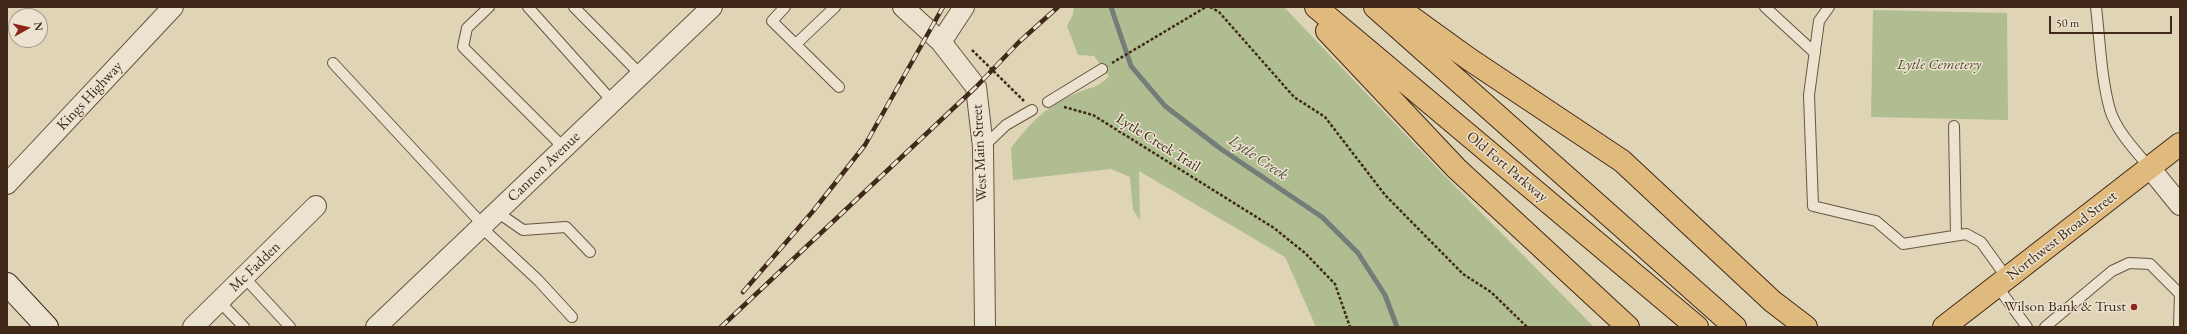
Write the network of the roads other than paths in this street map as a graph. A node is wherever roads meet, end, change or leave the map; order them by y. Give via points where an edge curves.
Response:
1 (172, 7) edge
2 (489, 7) edge
3 (528, 7) edge
4 (574, 7) edge
5 (712, 7) edge
6 (785, 7) edge
7 (835, 7) edge
8 (903, 7) edge
9 (964, 7) edge
10 (1304, 7) edge
11 (1316, 7) edge
12 (1375, 7) edge
13 (1397, 7) edge
14 (1765, 7) edge
15 (1829, 7) edge
16 (2096, 7) edge
17 (941, 42) junction
18 (796, 44) junction
19 (1815, 53) junction
20 (333, 63) dead end
21 (1102, 69) road end
22 (641, 75) junction
23 (839, 87) dead end
24 (613, 102) junction
25 (1048, 102) road end
26 (1032, 110) road end
27 (1954, 126) dead end
28 (2180, 144) edge
29 (983, 146) junction
30 (564, 148) junction
31 (2150, 168) junction
32 (7, 184) edge
33 (2180, 205) edge
34 (316, 206) dead end
35 (487, 221) junction
36 (1956, 235) junction
37 (590, 252) dead end
38 (244, 277) junction
39 (2002, 282) junction
40 (7, 284) edge
41 (2180, 293) edge
42 (219, 301) junction
43 (1772, 301) junction
44 (572, 317) dead end
45 (1691, 322) edge
46 (47, 327) edge
47 (193, 327) edge
48 (244, 327) edge
49 (290, 327) edge
50 (376, 327) edge
51 (985, 327) edge
52 (1628, 327) edge
53 (1735, 327) edge
54 (1785, 327) edge
55 (1806, 327) edge
56 (1944, 327) edge
57 (2027, 327) edge
58 (2045, 327) edge
59 (2179, 327) edge

1 - 32 street, Kings Highway
2 - 30 lane via 467,28 462,47
3 - 24 lane
4 - 22 lane
5 - 22 street, Cannon Avenue
6 - 18 lane via 772,21
7 - 18 lane
8 - 17 street, West Main Street
9 - 17 street
10 - 52 main road via 1456,168
11 - 45 main road, Old Fort Parkway
12 - 53 main road, Old Fort Parkway
13 - 43 main road via 1469,59 1622,161
14 - 19 lane
15 - 19 lane via 1819,21
16 - 31 lane via 2110,111 2126,139
17 - 29 street, West Main Street via 976,87
18 - 23 lane
19 - 36 lane via 1809,95 1813,206 1876,221 1903,244
20 - 35 lane
21 - 25 lane
22 - 24 street, Cannon Avenue
24 - 30 street, Cannon Avenue
26 - 29 lane via 1006,125
27 - 36 lane
28 - 31 main road, Northwest Broad Street
29 - 51 street, West Main Street
30 - 35 street, Cannon Avenue
31 - 33 street
31 - 39 main road, Northwest Broad Street
34 - 38 street, Mc Fadden
35 - 37 lane via 523,230 566,227
35 - 44 lane
35 - 50 street, Cannon Avenue
36 - 39 lane via 1966,234 1982,242
38 - 42 street, Mc Fadden
38 - 49 lane
39 - 56 main road, Northwest Broad Street
39 - 57 lane
40 - 46 street
41 - 58 lane via 2150,264 2129,263 2112,270
41 - 59 lane
42 - 47 street, Mc Fadden
42 - 48 lane
43 - 54 main road
43 - 55 main road

